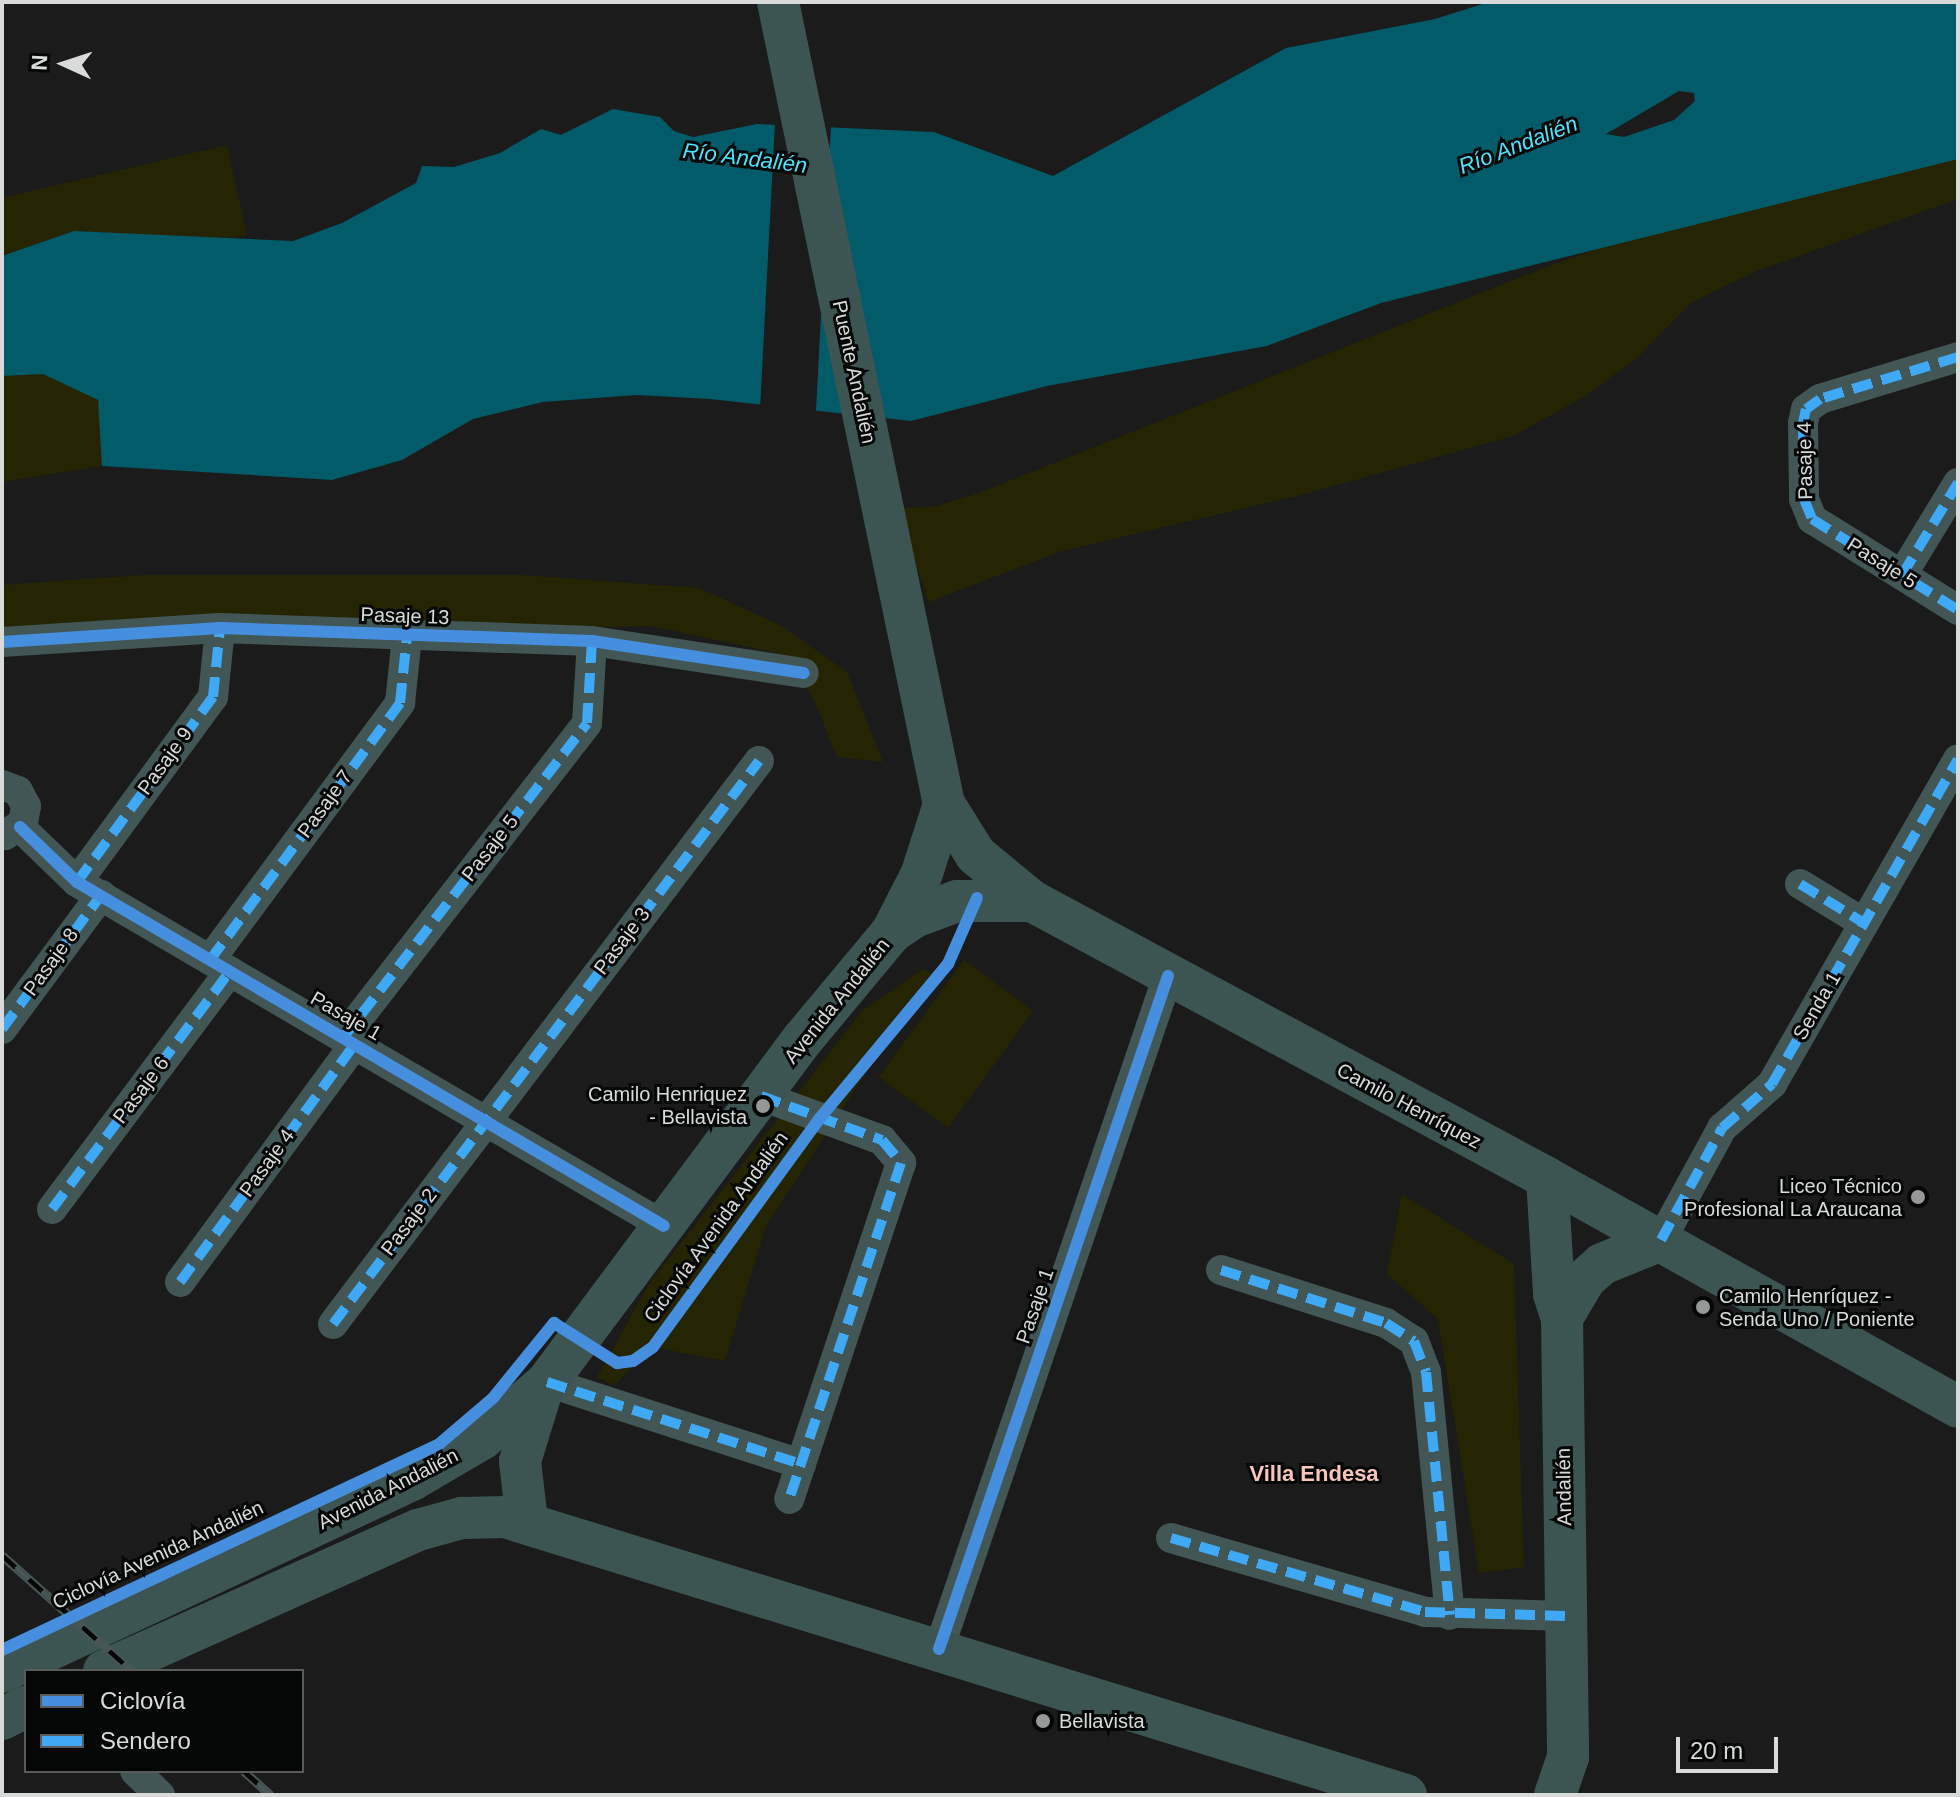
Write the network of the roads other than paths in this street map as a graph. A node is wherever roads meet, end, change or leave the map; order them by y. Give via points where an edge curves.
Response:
1 (778, 2) edge
2 (1958, 357) edge
3 (1958, 483) edge
4 (1808, 514) joint
5 (1902, 575) junction
6 (1958, 610) edge
7 (220, 628) junction
8 (407, 636) junction
9 (592, 641) junction
10 (2, 642) edge
11 (804, 673) dead end
12 (930, 742) joint
13 (1958, 759) edge
14 (759, 761) dead end
15 (2, 785) edge
16 (944, 804) junction
17 (11, 831) edge
18 (1800, 884) dead end
19 (89, 889) junction
20 (1032, 901) junction
21 (1864, 923) junction
22 (892, 932) junction
23 (220, 966) junction
24 (1168, 976) junction
25 (2, 1029) edge
26 (349, 1041) junction
27 (761, 1096) junction
28 (485, 1121) junction
29 (1547, 1178) junction
30 (52, 1209) dead end
31 (664, 1226) junction
32 (1661, 1240) junction
33 (1221, 1270) dead end
34 (180, 1282) dead end
35 (1562, 1318) junction
36 (333, 1324) dead end
37 (547, 1382) junction
38 (1958, 1407) edge
39 (801, 1464) junction
40 (789, 1499) dead end
41 (527, 1521) junction
42 (1171, 1538) dead end
43 (1450, 1615) junction
44 (1565, 1616) junction
45 (939, 1649) junction
46 (108, 1669) edge
47 (2, 1672) edge
48 (24, 1708) edge
49 (2, 1719) edge
50 (137, 1773) edge
51 (160, 1795) edge
52 (1406, 1795) edge
53 (1555, 1795) edge

1 - 12 main road, Puente Andalién
2 - 4 street, Pasaje 4 via 1820,399 1806,409
3 - 5 street
4 - 5 street, Pasaje 5
5 - 6 street, Pasaje 5
7 - 8 street, Pasaje 13
7 - 10 street, Pasaje 13
7 - 19 street, Pasaje 9 via 213,697
8 - 9 street, Pasaje 13
8 - 23 street, Pasaje 7 via 400,703
9 - 11 street, Pasaje 13
9 - 26 street, Pasaje 5 via 587,723
12 - 16 main road, Camilo Henríquez
13 - 21 street, Senda 1
14 - 28 street, Pasaje 3
15 - 17 street, Pasaje 1 via 23,799 26,814
16 - 20 main road, Camilo Henríquez via 976,855
16 - 22 main road via 922,873
17 - 19 street, Pasaje 1
18 - 21 street
19 - 23 street, Pasaje 1
19 - 25 street, Pasaje 8
20 - 22 main road, Avenida Andalién via 957,901
20 - 24 main road, Camilo Henríquez
21 - 32 street, Senda 1 via 1772,1084 1722,1128
22 - 27 main road, Avenida Andalién
23 - 26 street, Pasaje 1
23 - 30 street, Pasaje 6
24 - 29 main road, Camilo Henríquez
24 - 45 street, Pasaje 1
26 - 28 street, Pasaje 1
26 - 34 street, Pasaje 4
27 - 31 main road, Avenida Andalién
27 - 39 street via 882,1140 901,1163
28 - 31 street, Pasaje 1
28 - 36 street, Pasaje 2
29 - 32 main road, Camilo Henríquez
29 - 35 main road, Andalién via 1552,1281
31 - 37 main road, Avenida Andalién
32 - 35 main road via 1602,1264 1585,1279
32 - 38 main road, Camilo Henríquez
33 - 43 street via 1386,1323 1414,1341 1426,1372
35 - 44 main road, Andalién
37 - 39 street
37 - 41 main road via 533,1407 520,1461
37 - 47 main road, Avenida Andalién via 455,1458
39 - 40 street
41 - 45 main road
41 - 46 main road via 462,1518 418,1530
42 - 43 street via 1389,1605
43 - 44 street
44 - 53 main road, Andalién via 1568,1757
45 - 52 main road
48 - 49 main road
50 - 51 street

